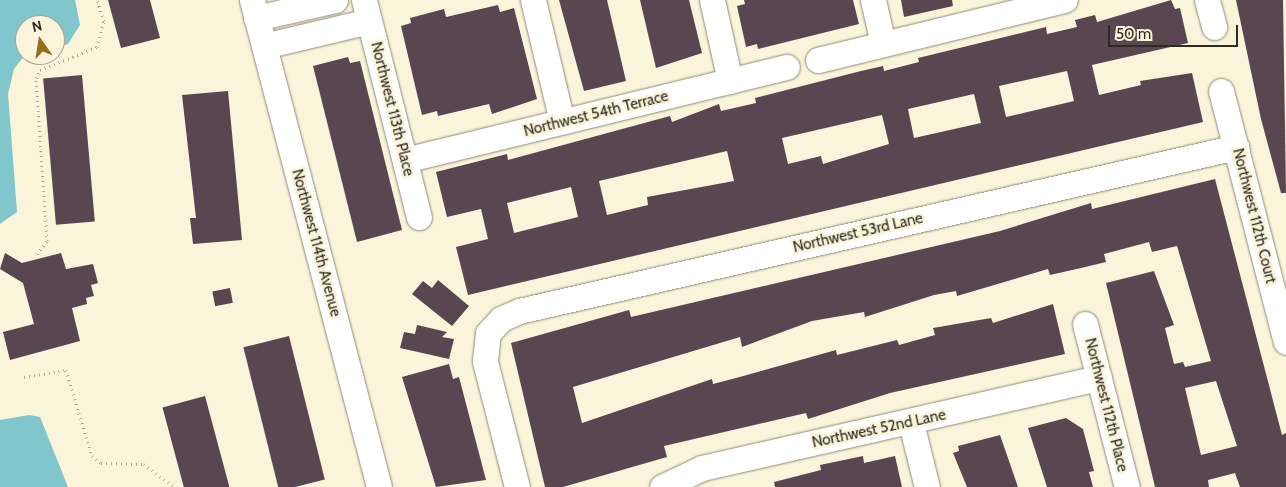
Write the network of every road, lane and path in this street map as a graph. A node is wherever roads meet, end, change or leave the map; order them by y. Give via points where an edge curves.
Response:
1 (97, 0) edge
2 (336, 0) edge
3 (534, 0) edge
4 (712, 0) edge
5 (873, 0) edge
6 (1065, 0) edge
7 (1207, 0) edge
8 (1036, 3) edge
9 (254, 9) edge
10 (367, 11) edge
11 (1214, 28) dead end
12 (883, 44) junction
13 (264, 46) junction
14 (818, 60) dead end
15 (786, 67) dead end
16 (730, 81) junction
17 (1221, 91) dead end
18 (562, 122) junction
19 (1236, 147) junction
20 (405, 160) junction
21 (419, 217) dead end
22 (37, 254) dead end
23 (1085, 324) dead end
24 (1286, 342) edge
25 (24, 377) dead end
26 (1099, 378) junction
27 (911, 423) junction
28 (174, 487) edge
29 (379, 487) edge
30 (517, 487) edge
31 (662, 487) edge
32 (927, 487) edge
33 (1127, 487) edge

1 - 22 path via 104,21 97,47 40,70 36,78 47,241
2 - 9 street
3 - 18 street
4 - 16 street
5 - 12 street
6 - 8 street
7 - 11 street
8 - 12 street
9 - 13 street, Northwest 114th Avenue
10 - 13 street
10 - 20 street, Northwest 113th Place
12 - 14 street
13 - 29 street, Northwest 114th Avenue
15 - 16 street, Northwest 54th Terrace
16 - 18 street, Northwest 54th Terrace
17 - 19 street, Northwest 112th Court
18 - 20 street, Northwest 54th Terrace
19 - 24 street, Northwest 112th Court
19 - 30 street, Northwest 53rd Lane via 519,311 501,319 488,333 485,361
20 - 21 street, Northwest 113th Place
23 - 26 street, Northwest 112th Place
25 - 28 path via 66,370 92,456 101,463 144,464
26 - 27 street, Northwest 52nd Lane
26 - 33 street, Northwest 112th Place
27 - 31 street, Northwest 52nd Lane via 702,468
27 - 32 street

